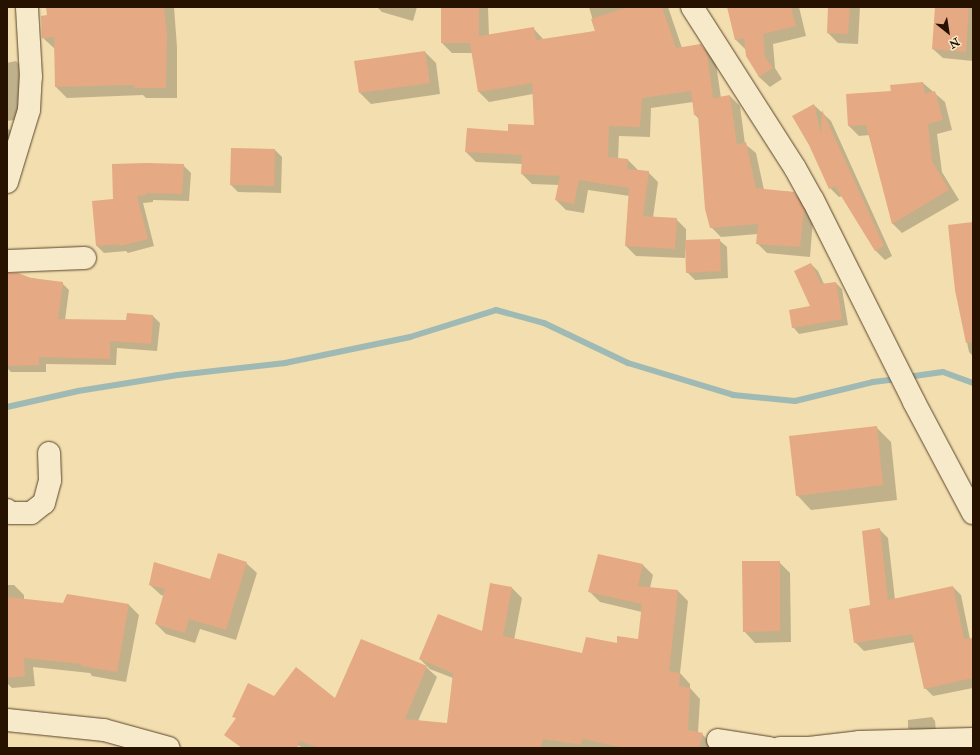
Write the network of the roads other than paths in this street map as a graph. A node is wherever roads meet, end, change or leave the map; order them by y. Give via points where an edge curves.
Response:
1 (27, 7) edge
2 (692, 7) edge
3 (7, 182) edge
4 (85, 258) dead end
5 (7, 260) edge
6 (49, 453) dead end
7 (7, 510) edge
8 (973, 513) edge
9 (7, 720) edge
10 (973, 739) edge
11 (718, 740) dead end
12 (161, 747) edge
13 (769, 748) edge
14 (780, 748) edge

1 - 3 street via 32,77 29,110
2 - 8 street via 813,200 914,402
4 - 5 street
6 - 7 street via 50,480 44,503 31,514 11,514
9 - 12 street via 104,730
10 - 14 street via 859,742 809,748
11 - 13 street

